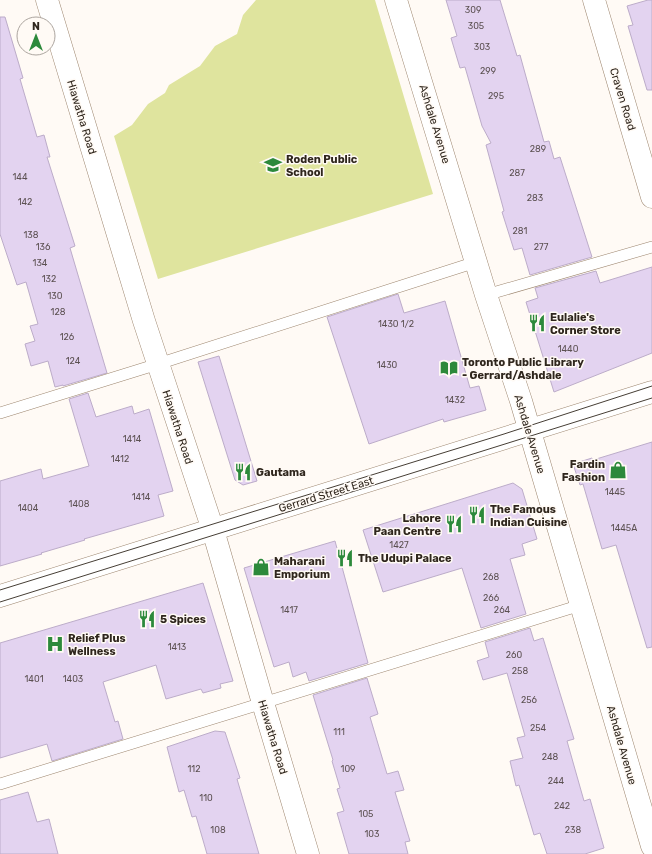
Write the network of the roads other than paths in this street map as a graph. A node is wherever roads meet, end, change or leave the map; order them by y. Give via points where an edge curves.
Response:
1 (47, 0) edge
2 (396, 0) edge
3 (594, 0) edge
4 (652, 197) edge
5 (652, 248) edge
6 (476, 262) junction
7 (486, 295) junction
8 (158, 364) junction
9 (652, 392) edge
10 (0, 413) edge
11 (529, 431) junction
12 (213, 530) junction
13 (0, 596) edge
14 (581, 605) junction
15 (263, 704) junction
16 (0, 784) edge
17 (652, 846) edge
18 (308, 854) edge

1 - 8 street, Hiawatha Road
2 - 6 street, Ashdale Avenue
3 - 4 street, Craven Road
5 - 7 lane
6 - 7 street, Ashdale Avenue
6 - 8 lane
7 - 11 street, Ashdale Avenue
8 - 10 lane
8 - 12 street, Hiawatha Road
9 - 11 street, Gerrard Street East
11 - 12 street, Gerrard Street East
11 - 14 street, Ashdale Avenue
12 - 13 street, Gerrard Street East
12 - 15 street, Hiawatha Road
14 - 15 lane
14 - 17 street, Ashdale Avenue
15 - 16 lane
15 - 18 street, Hiawatha Road

